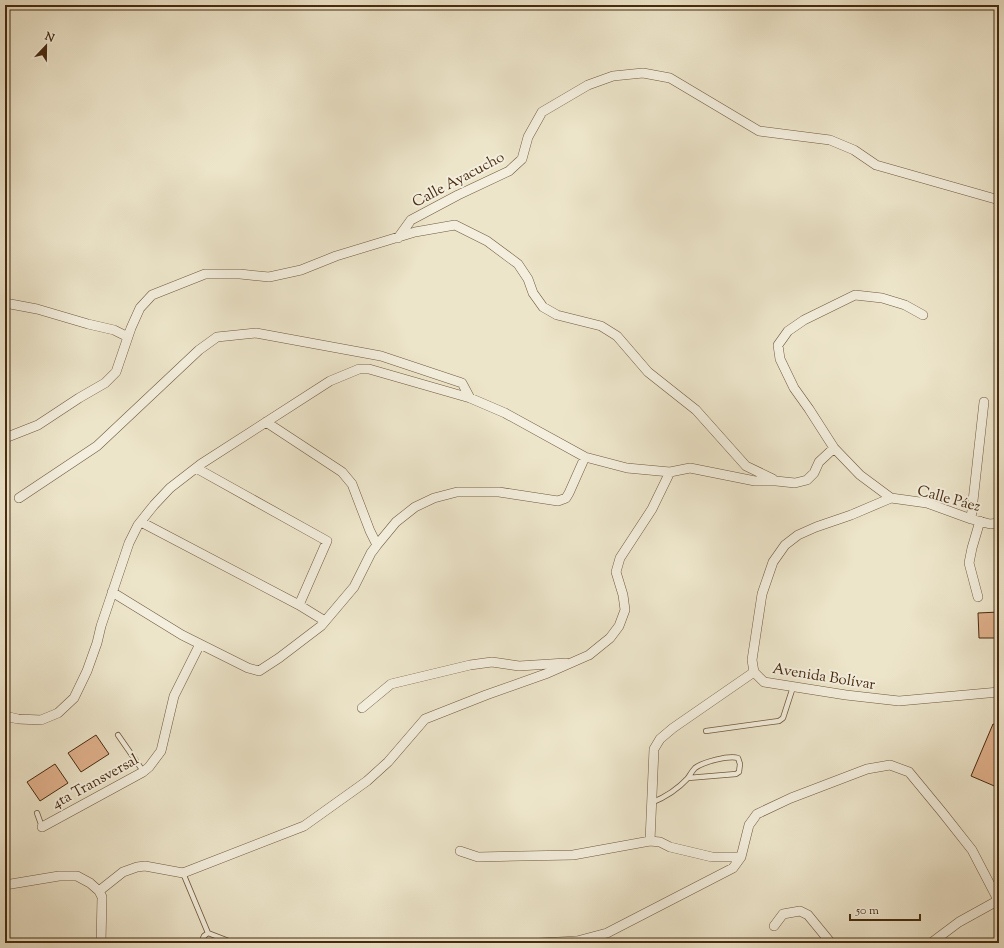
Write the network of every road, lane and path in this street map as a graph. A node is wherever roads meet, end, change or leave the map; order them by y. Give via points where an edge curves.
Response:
1 (999, 200) edge
2 (398, 238) junction
3 (5, 303) edge
4 (923, 315) dead end
5 (128, 337) junction
6 (470, 398) junction
7 (984, 402) dead end
8 (266, 422) junction
9 (5, 438) edge
10 (834, 448) junction
11 (585, 457) junction
12 (196, 468) junction
13 (670, 472) junction
14 (776, 481) junction
15 (19, 498) dead end
16 (891, 498) junction
17 (970, 519) junction
18 (980, 521) junction
19 (141, 522) junction
20 (999, 523) edge
21 (377, 545) junction
22 (112, 592) junction
23 (978, 597) dead end
24 (299, 605) junction
25 (325, 621) junction
26 (200, 644) junction
27 (572, 663) junction
28 (754, 672) junction
29 (793, 686) junction
30 (999, 692) edge
31 (362, 708) dead end
32 (5, 716) edge
33 (706, 731) dead end
34 (118, 735) dead end
35 (144, 772) junction
36 (688, 778) junction
37 (652, 803) junction
38 (37, 813) dead end
39 (42, 827) joint
40 (650, 840) junction
41 (460, 851) dead end
42 (740, 857) junction
43 (183, 873) junction
44 (5, 885) edge
45 (99, 891) junction
46 (998, 902) edge
47 (774, 926) dead end
48 (208, 933) junction
49 (101, 943) edge
50 (201, 943) edge
51 (234, 943) edge
52 (539, 943) edge
53 (831, 943) edge
54 (931, 943) edge

1 - 2 street, Calle Ayacucho via 876,165 854,150 830,140 759,131 670,78 643,73 613,76 588,85 542,112 528,137 522,158 509,171 411,220
2 - 5 street via 269,278 240,274 205,274 152,295 140,308
2 - 14 street via 415,232 455,225 487,241 518,264 543,307 557,315 601,326 617,336 648,372 696,410 746,466
3 - 5 street via 114,330
4 - 10 street via 882,298 855,295 804,320 788,331 778,345 780,359 794,388
5 - 9 street via 116,372 105,383 38,425
6 - 8 street via 369,369 359,369 330,381
6 - 11 street via 505,413
6 - 15 street via 462,383 381,356 256,333 217,337 199,350 97,446
7 - 17 street
8 - 12 street
8 - 21 street via 342,472 352,484
10 - 14 street via 819,462 807,480 795,483
10 - 16 street via 860,475
11 - 13 street via 627,468
11 - 21 street via 566,498 558,501 499,492 457,492 434,498 415,507 396,522
12 - 19 street via 170,488
12 - 24 street via 327,541
13 - 14 street via 690,468 755,480
13 - 27 street via 652,510 620,558 616,572 625,610 619,626 610,638 589,655
16 - 17 street, Calle Páez via 927,503
16 - 28 street, Avenida Bolívar via 816,527 785,545 773,562 762,594 752,660
17 - 18 street, Calle Páez
18 - 20 street, Calle Páez
18 - 23 street via 969,563
19 - 22 street via 128,543
19 - 24 street
21 - 25 street via 354,587
22 - 26 street
22 - 32 street via 87,671 74,698 58,713 41,720
24 - 25 street
25 - 26 street via 280,658 259,671
26 - 35 street, 4ta Transversal via 174,696 161,752
27 - 31 street via 520,666 492,662 470,665 391,684
27 - 43 street via 425,719 367,782 304,826
28 - 29 street, Avenida Bolívar via 764,682
28 - 37 street via 660,739 654,749
29 - 30 street, Avenida Bolívar via 899,702
29 - 33 lane via 783,718 779,721
34 - 35 lane
35 - 39 street, 4ta Transversal
36 - 36 lane via 694,769 701,765 711,761 738,758 740,764 739,772 736,774
36 - 37 lane via 665,798
37 - 40 street
38 - 39 lane
40 - 41 street via 573,855 478,857
40 - 42 street via 712,858
42 - 46 street via 749,824 757,814 791,798 868,769 890,765 909,772 972,850
42 - 52 street via 733,868 607,933 577,941
43 - 45 street via 137,866 119,875
43 - 48 lane
44 - 45 street via 59,876 77,876
45 - 49 street via 102,897
46 - 54 street via 959,922
47 - 53 street via 783,914 800,911 808,915
48 - 50 lane
48 - 51 lane

